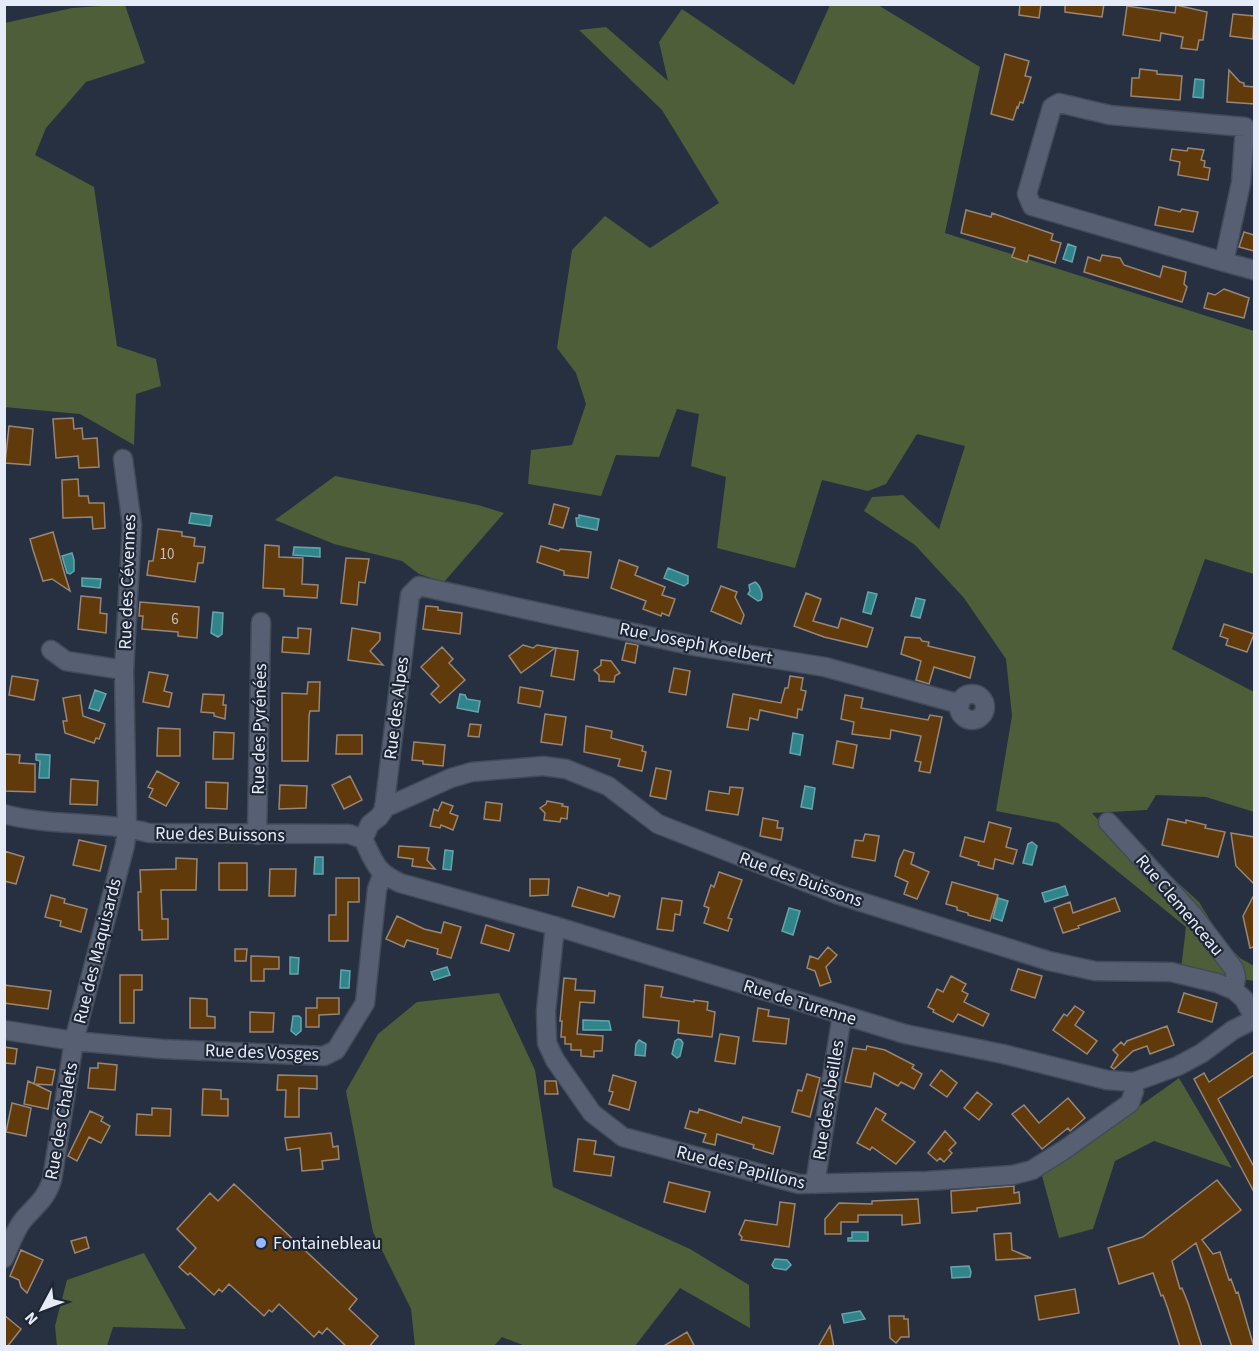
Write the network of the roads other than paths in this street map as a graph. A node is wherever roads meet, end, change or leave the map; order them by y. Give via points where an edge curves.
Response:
1 (1250, 127) edge
2 (1224, 262) junction
3 (1254, 270) edge
4 (123, 459) dead end
5 (431, 588) joint
6 (261, 622) dead end
7 (51, 650) dead end
8 (124, 670) junction
9 (960, 704) dead end
10 (384, 806) junction
11 (4, 814) edge
12 (1108, 822) dead end
13 (127, 827) junction
14 (256, 835) junction
15 (363, 839) junction
16 (383, 874) junction
17 (555, 926) junction
18 (1234, 990) junction
19 (842, 1015) junction
20 (1253, 1021) edge
21 (4, 1030) edge
22 (74, 1041) junction
23 (1134, 1082) junction
24 (814, 1184) junction
25 (4, 1258) edge

1 - 2 street
1 - 2 street via 1110,115 1059,103 1052,107 1028,194 1032,206
2 - 3 street
4 - 8 street, Rue des Cévennes via 132,525
5 - 9 street, Rue Joseph Koelbert via 694,646 825,667
5 - 10 street, Rue des Alpes via 419,586 410,595
6 - 14 street, Rue des Pyrénées
7 - 8 street, Rue des Cévennes via 66,661
8 - 13 street, Rue des Cévennes
10 - 15 street, Rue des Alpes
10 - 18 street, Rue des Buissons via 472,772 543,766 566,769 608,786 676,833 839,895 1049,961 1095,971 1171,972
11 - 13 street, Rue des Buissons
12 - 18 street, Rue Clemenceau via 1193,915 1234,969
13 - 14 street, Rue des Buissons via 149,833
13 - 22 street, Rue des Maquisards
14 - 15 street, Rue des Buissons via 349,834
15 - 16 street
16 - 17 street, Rue de Turenne
16 - 22 street, Rue des Vosges via 377,889 365,1003 336,1050 324,1056
17 - 19 street, Rue de Turenne
17 - 24 street, Rue des Papillons via 546,1011 547,1043 592,1113 623,1137 799,1184
18 - 20 street, Rue Clemenceau via 1244,999
19 - 23 street, Rue de Turenne via 905,1034 1107,1080
19 - 24 street, Rue des Abeilles
20 - 23 street, Rue de Turenne via 1178,1066
21 - 22 street, Rue des Maquisards
22 - 25 street, Rue des Chalets via 52,1180 48,1192 23,1220
23 - 24 street, Rue des Papillons via 1130,1104 1032,1170 927,1181

